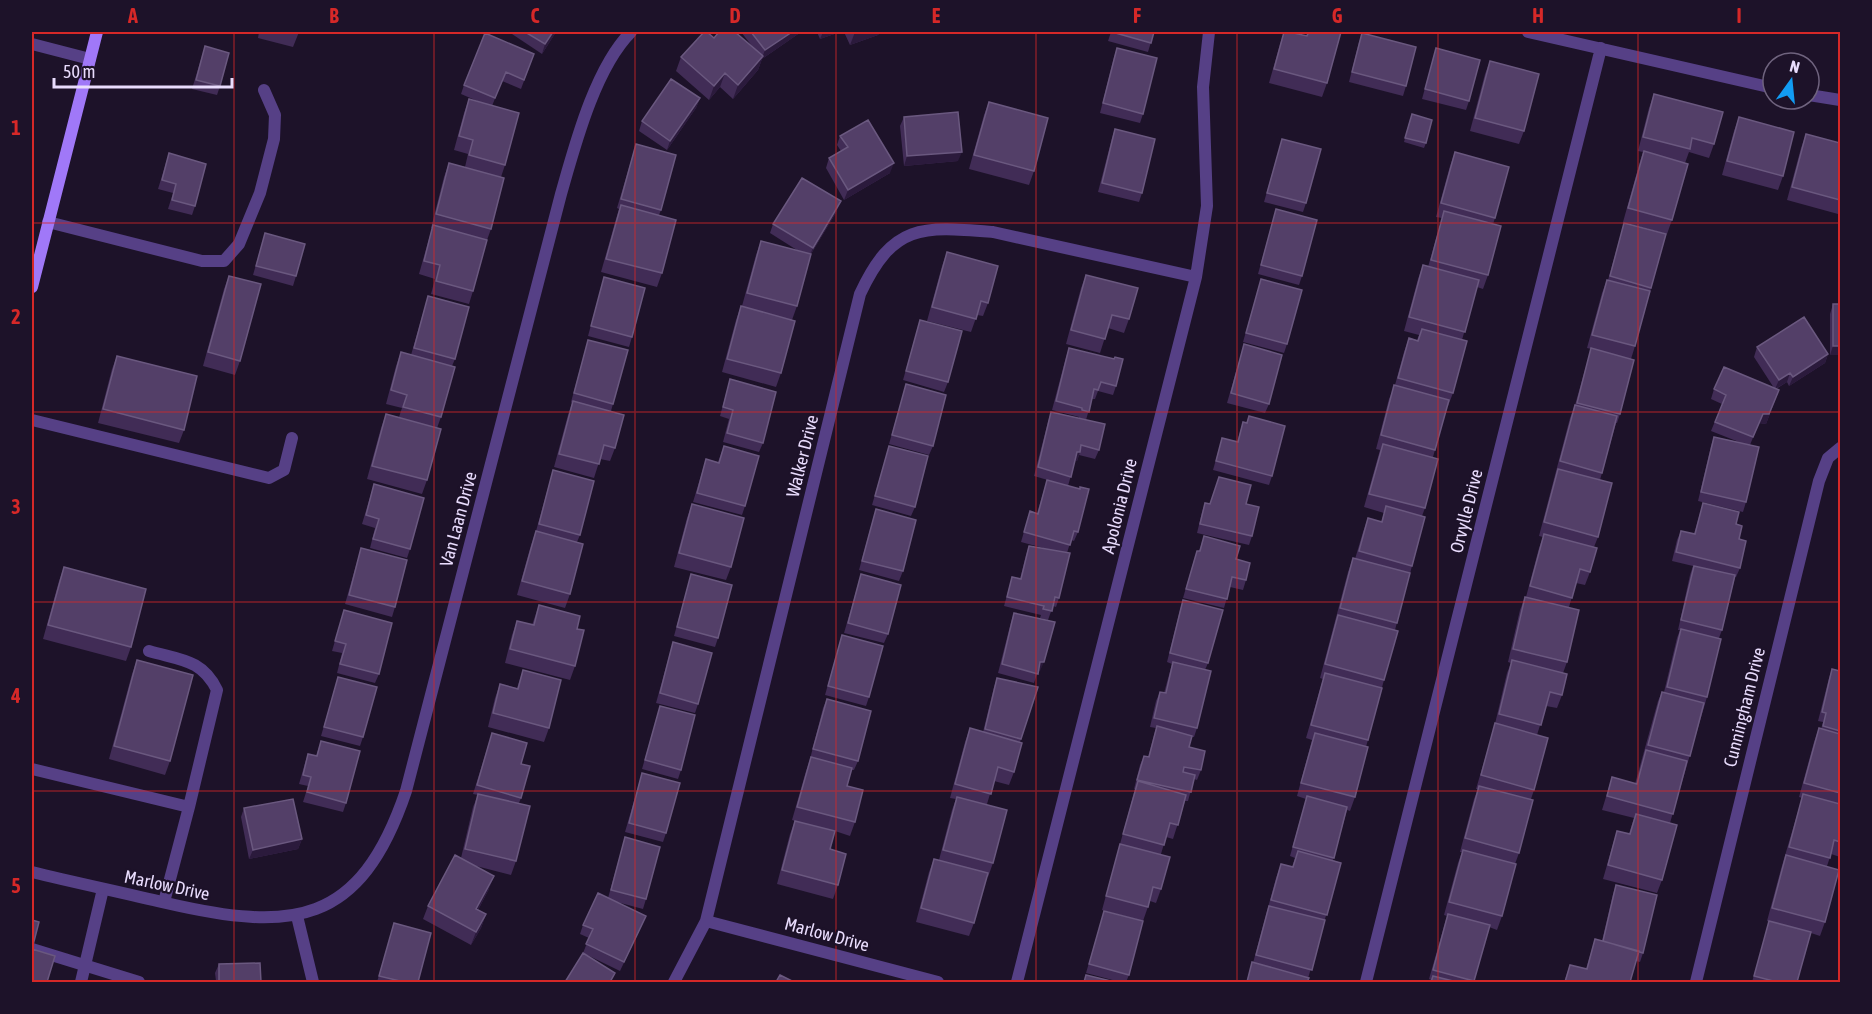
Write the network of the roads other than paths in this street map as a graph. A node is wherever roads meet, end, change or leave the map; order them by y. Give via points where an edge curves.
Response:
1 (98, 32) edge
2 (632, 32) edge
3 (1209, 32) edge
4 (1528, 32) edge
5 (32, 44) edge
6 (1601, 48) junction
7 (90, 59) junction
8 (1761, 85) edge
9 (264, 90) dead end
10 (1821, 97) edge
11 (1840, 100) edge
12 (48, 222) junction
13 (1196, 277) junction
14 (32, 287) edge
15 (32, 420) edge
16 (292, 438) dead end
17 (1840, 448) edge
18 (149, 651) dead end
19 (32, 769) edge
20 (189, 807) junction
21 (32, 872) edge
22 (103, 890) junction
23 (164, 902) junction
24 (297, 916) junction
25 (706, 921) junction
26 (32, 949) edge
27 (85, 964) junction
28 (81, 982) edge
29 (139, 982) edge
30 (313, 982) edge
31 (674, 982) edge
32 (938, 982) edge
33 (1017, 982) edge
34 (1366, 982) edge
35 (1696, 982) edge

1 - 7 main road
2 - 24 street, Van Laan Drive via 607,69 583,121 561,194 398,814 372,866 348,890
3 - 13 street, Apolonia Drive via 1203,87 1207,206
4 - 6 street
5 - 7 street
6 - 8 street
6 - 34 street, Orvylle Drive
7 - 12 main road
9 - 12 street via 275,116 274,139 260,193 239,244 224,261 202,261
10 - 11 street
12 - 14 main road
13 - 25 street, Walker Drive via 993,232 959,229 934,229 904,237 874,265 858,305
13 - 33 street, Apolonia Drive
15 - 16 street via 269,478 284,470
17 - 35 street, Cunningham Drive via 1828,458 1819,481
18 - 20 street via 194,664 209,674 217,690
19 - 20 street
20 - 23 street
21 - 22 street, Marlow Drive
22 - 23 street, Marlow Drive
22 - 27 street
23 - 24 street, Marlow Drive via 248,918
24 - 30 street
25 - 31 street, Walker Drive
25 - 32 street, Marlow Drive
26 - 27 street
27 - 28 street
27 - 29 street

